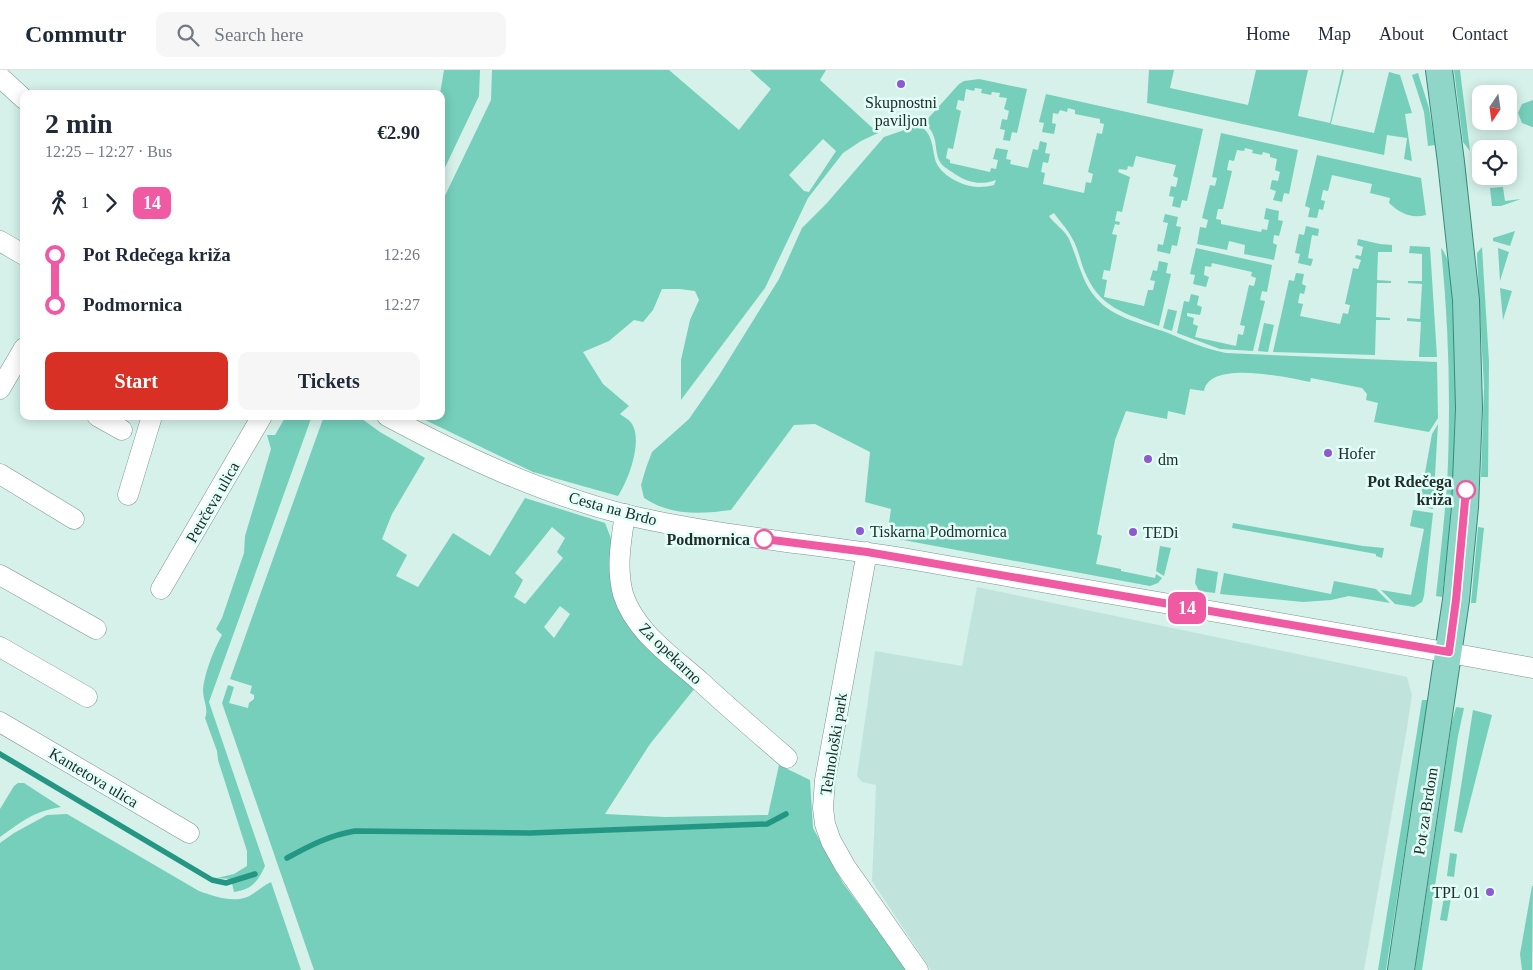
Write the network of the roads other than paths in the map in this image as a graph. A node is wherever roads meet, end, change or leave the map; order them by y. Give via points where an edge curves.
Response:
1 (1438, 70) edge
2 (0, 77) edge
3 (20, 95) edge
4 (0, 241) edge
5 (20, 253) edge
6 (20, 355) edge
7 (12, 369) edge
8 (0, 389) edge
9 (104, 420) edge
10 (151, 420) edge
11 (260, 420) edge
12 (394, 420) edge
13 (122, 430) dead end
14 (0, 474) edge
15 (128, 495) dead end
16 (625, 514) junction
17 (74, 519) dead end
18 (867, 552) junction
19 (0, 575) edge
20 (161, 588) dead end
21 (96, 630) dead end
22 (0, 648) edge
23 (1449, 652) junction
24 (1533, 668) edge
25 (87, 697) dead end
26 (0, 722) edge
27 (787, 758) dead end
28 (189, 833) dead end
29 (918, 970) edge
30 (1401, 970) edge

1 - 23 main road via 1466,300 1470,408 1465,507
2 - 3 street
4 - 5 street
6 - 7 street
7 - 8 street
9 - 13 street
10 - 15 street
11 - 20 street, Petrčeva ulica
12 - 16 street, Cesta na Brdo via 490,468
14 - 17 street
16 - 18 street, Cesta na Brdo via 710,531
16 - 27 street, Za opekarno via 619,572 624,595 633,614 669,655
18 - 23 street, Cesta na Brdo
18 - 29 street, Tehnološki park via 825,780 824,824 845,866
19 - 21 street
22 - 25 street
23 - 24 street, Cesta na Brdo
23 - 30 main road, Pot za Brdom
26 - 28 street, Kantetova ulica

